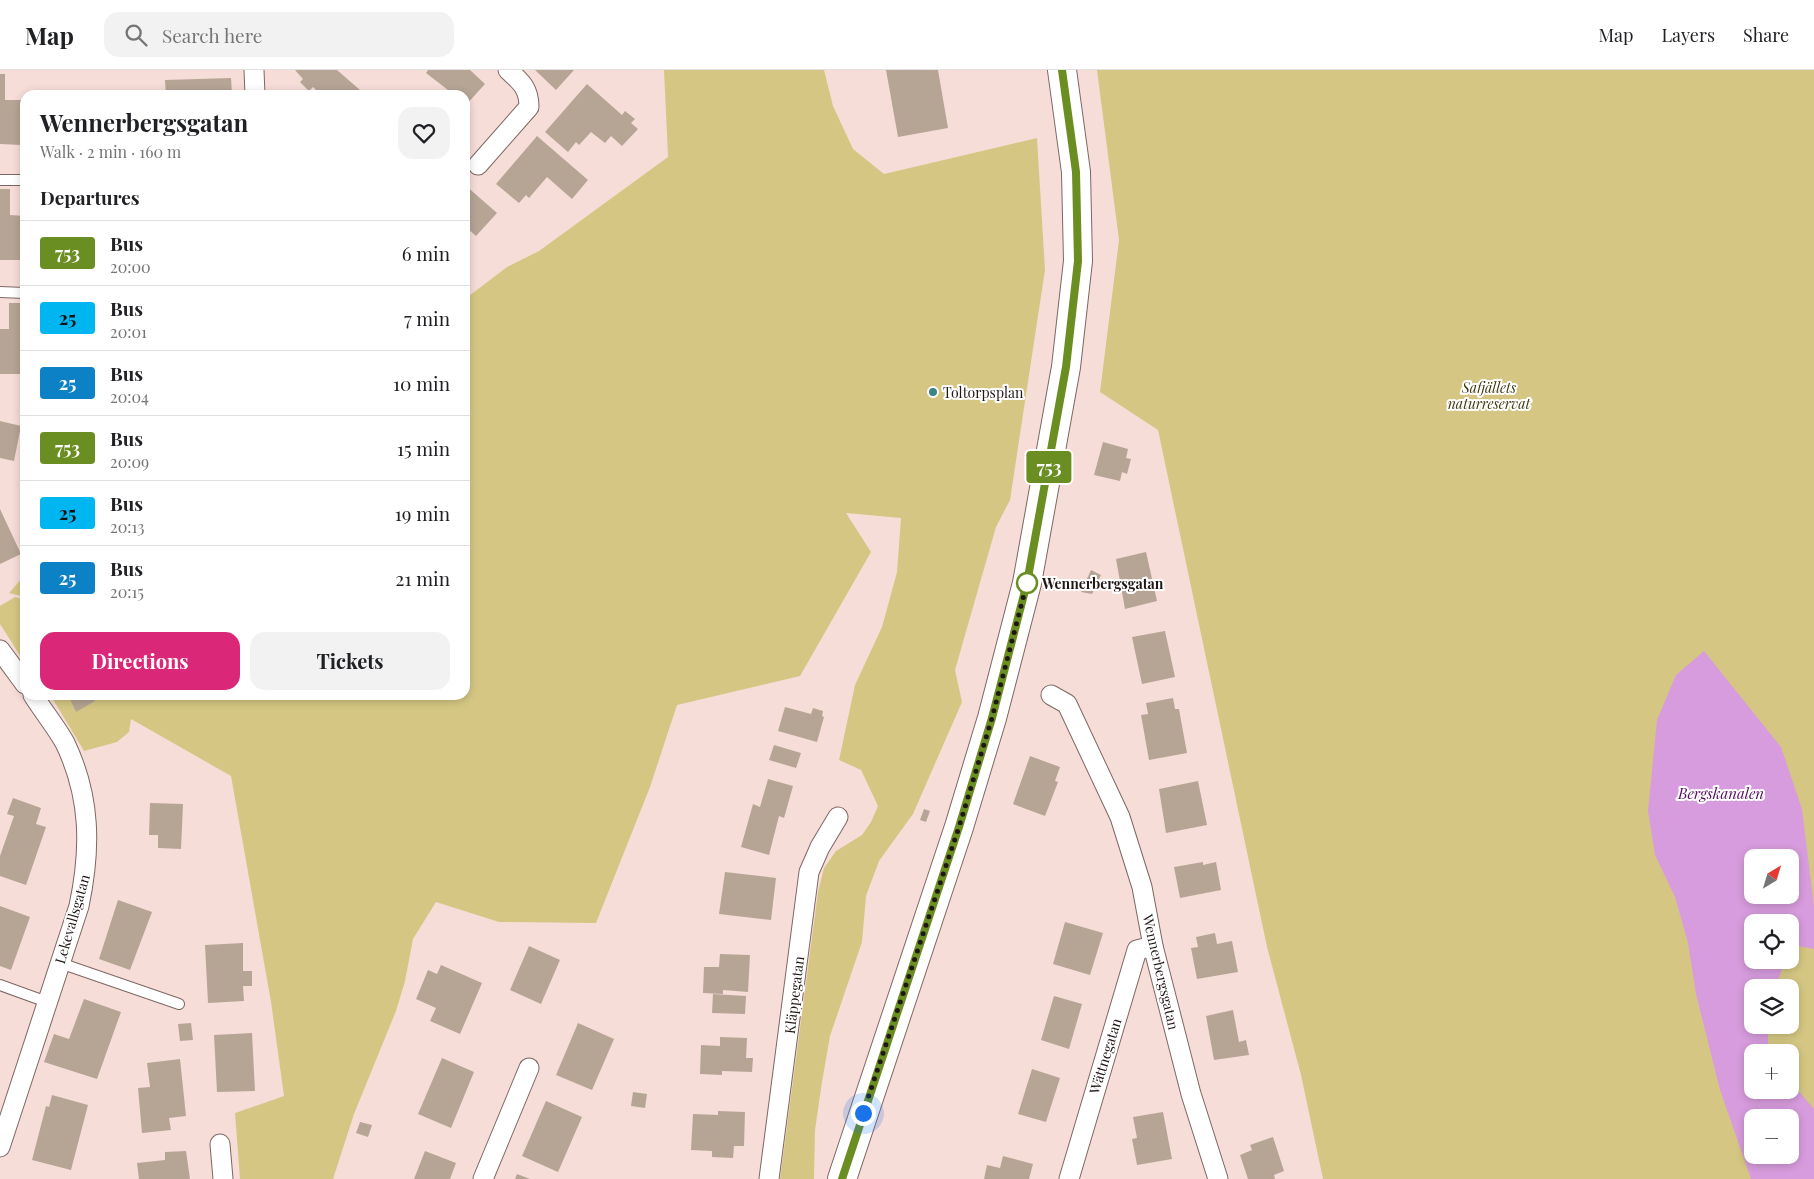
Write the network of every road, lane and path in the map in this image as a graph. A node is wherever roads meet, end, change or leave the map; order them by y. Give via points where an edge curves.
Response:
1 (254, 70) edge
2 (508, 70) edge
3 (1062, 70) edge
4 (255, 90) edge
5 (478, 165) dead end
6 (0, 180) edge
7 (20, 180) edge
8 (0, 292) edge
9 (20, 293) edge
10 (0, 650) edge
11 (20, 677) edge
12 (1051, 695) dead end
13 (36, 700) edge
14 (838, 817) dead end
15 (1154, 946) junction
16 (60, 963) junction
17 (0, 985) edge
18 (47, 1002) junction
19 (179, 1004) dead end
20 (529, 1068) dead end
21 (220, 1144) dead end
22 (0, 1147) edge
23 (223, 1179) edge
24 (483, 1179) edge
25 (769, 1179) edge
26 (842, 1179) edge
27 (1069, 1179) edge
28 (1218, 1179) edge

1 - 4 street
2 - 5 street via 526,86 529,106
3 - 26 street via 1076,172 1078,261 1066,367 1027,583 992,718 956,836
6 - 7 lane
8 - 9 lane
10 - 11 street
12 - 15 street, Wennerbergsgatan via 1068,704 1120,817 1142,887
13 - 16 street, Lekevallsgatan via 64,742 77,774 88,839 87,870 79,906
14 - 25 street, Kläppegatan via 809,872
15 - 27 street, Wättnegatan via 1136,950
15 - 28 street, Wennerbergsgatan via 1190,1094
16 - 18 street, Lekevallsgatan
16 - 19 lane
17 - 18 lane
18 - 22 street, Lekevallsgatan
20 - 24 street
21 - 23 street

